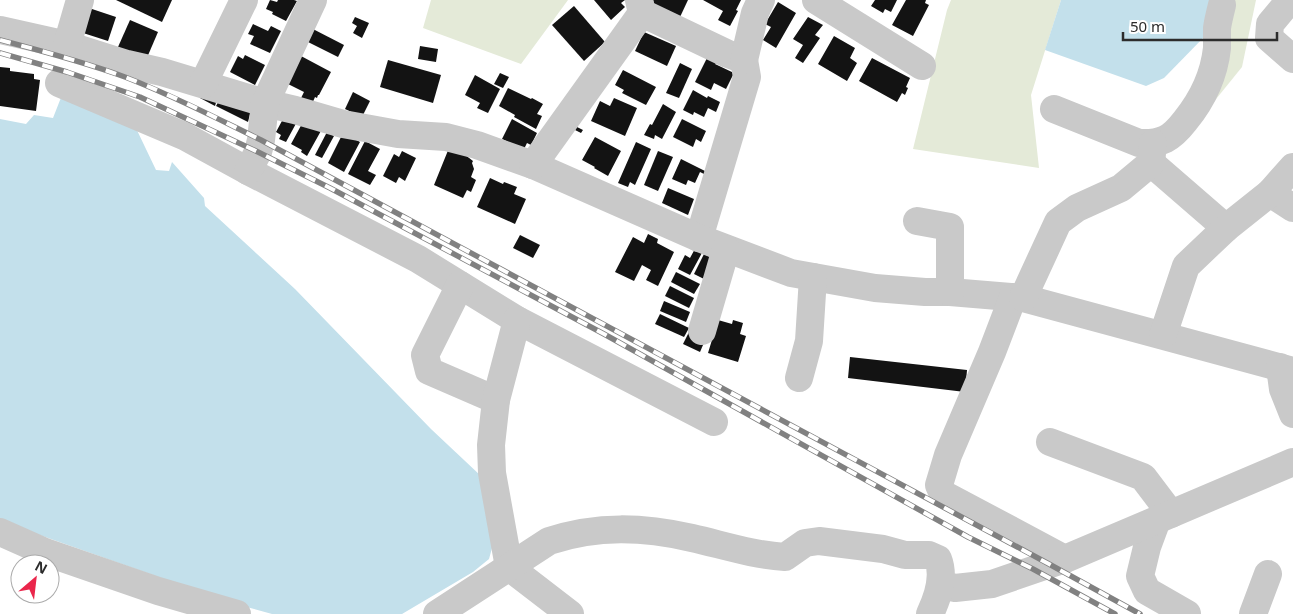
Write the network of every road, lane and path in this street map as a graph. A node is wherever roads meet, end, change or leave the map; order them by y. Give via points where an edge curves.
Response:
1 (80, 0) edge
2 (244, 0) edge
3 (313, 0) edge
4 (760, 0) edge
5 (816, 0) edge
6 (1290, 0) edge
7 (1222, 6) dead end
8 (640, 7) edge
9 (0, 30) edge
10 (67, 45) junction
11 (1293, 59) edge
12 (744, 60) junction
13 (922, 66) dead end
14 (59, 83) dead end
15 (203, 84) junction
16 (265, 103) junction
17 (1054, 109) dead end
18 (1152, 153) junction
19 (534, 165) junction
20 (1293, 167) edge
21 (248, 171) junction
22 (1270, 192) junction
23 (1293, 208) edge
24 (917, 221) dead end
25 (1226, 228) junction
26 (699, 238) junction
27 (726, 248) junction
28 (813, 277) junction
29 (460, 285) junction
30 (950, 292) junction
31 (1018, 298) junction
32 (517, 320) junction
33 (702, 331) dead end
34 (1163, 335) junction
35 (1287, 369) edge
36 (799, 378) dead end
37 (496, 400) junction
38 (1293, 414) edge
39 (714, 422) dead end
40 (1050, 442) dead end
41 (1293, 462) edge
42 (1164, 517) junction
43 (0, 532) edge
44 (1065, 559) junction
45 (509, 567) junction
46 (1268, 574) dead end
47 (940, 585) junction
48 (237, 614) edge
49 (437, 614) edge
50 (570, 614) edge
51 (930, 614) edge
52 (1187, 614) edge
53 (1253, 614) edge

1 - 10 street
2 - 15 street
3 - 16 street
4 - 12 street
5 - 13 street
6 - 11 street via 1270,24 1269,38
7 - 18 street via 1209,82 1193,112
8 - 12 street
8 - 19 street
9 - 10 street
10 - 15 street
12 - 26 street via 747,77
14 - 21 street via 184,136
15 - 16 street
16 - 19 street via 343,124 398,134 446,137
16 - 21 street via 258,152
17 - 18 street via 1139,143
18 - 25 street
18 - 31 street via 1121,188 1077,208 1058,222
19 - 26 street
20 - 22 street
21 - 29 street via 418,259
22 - 23 street
22 - 25 street
24 - 30 street via 950,227
25 - 34 street via 1186,266
26 - 27 street
27 - 28 street via 792,273
27 - 33 street
28 - 30 street via 875,288
28 - 36 street via 809,341
29 - 32 street
29 - 37 street via 425,355 429,371
30 - 31 street
31 - 34 street
31 - 44 street via 948,455 940,485 943,494
32 - 37 street
32 - 39 street
34 - 35 street
35 - 38 street via 1283,389
37 - 45 street via 491,445 492,474
40 - 42 street via 1142,477
41 - 42 street
42 - 44 street
42 - 52 street via 1147,548 1140,576 1147,590
43 - 48 street via 45,552
44 - 47 street via 992,584 954,588
45 - 47 street via 562,536 607,529 652,530 765,556 785,557 805,543 819,541 905,555 929,555 938,559 941,566
45 - 49 street
45 - 50 street
46 - 53 street
47 - 51 street

